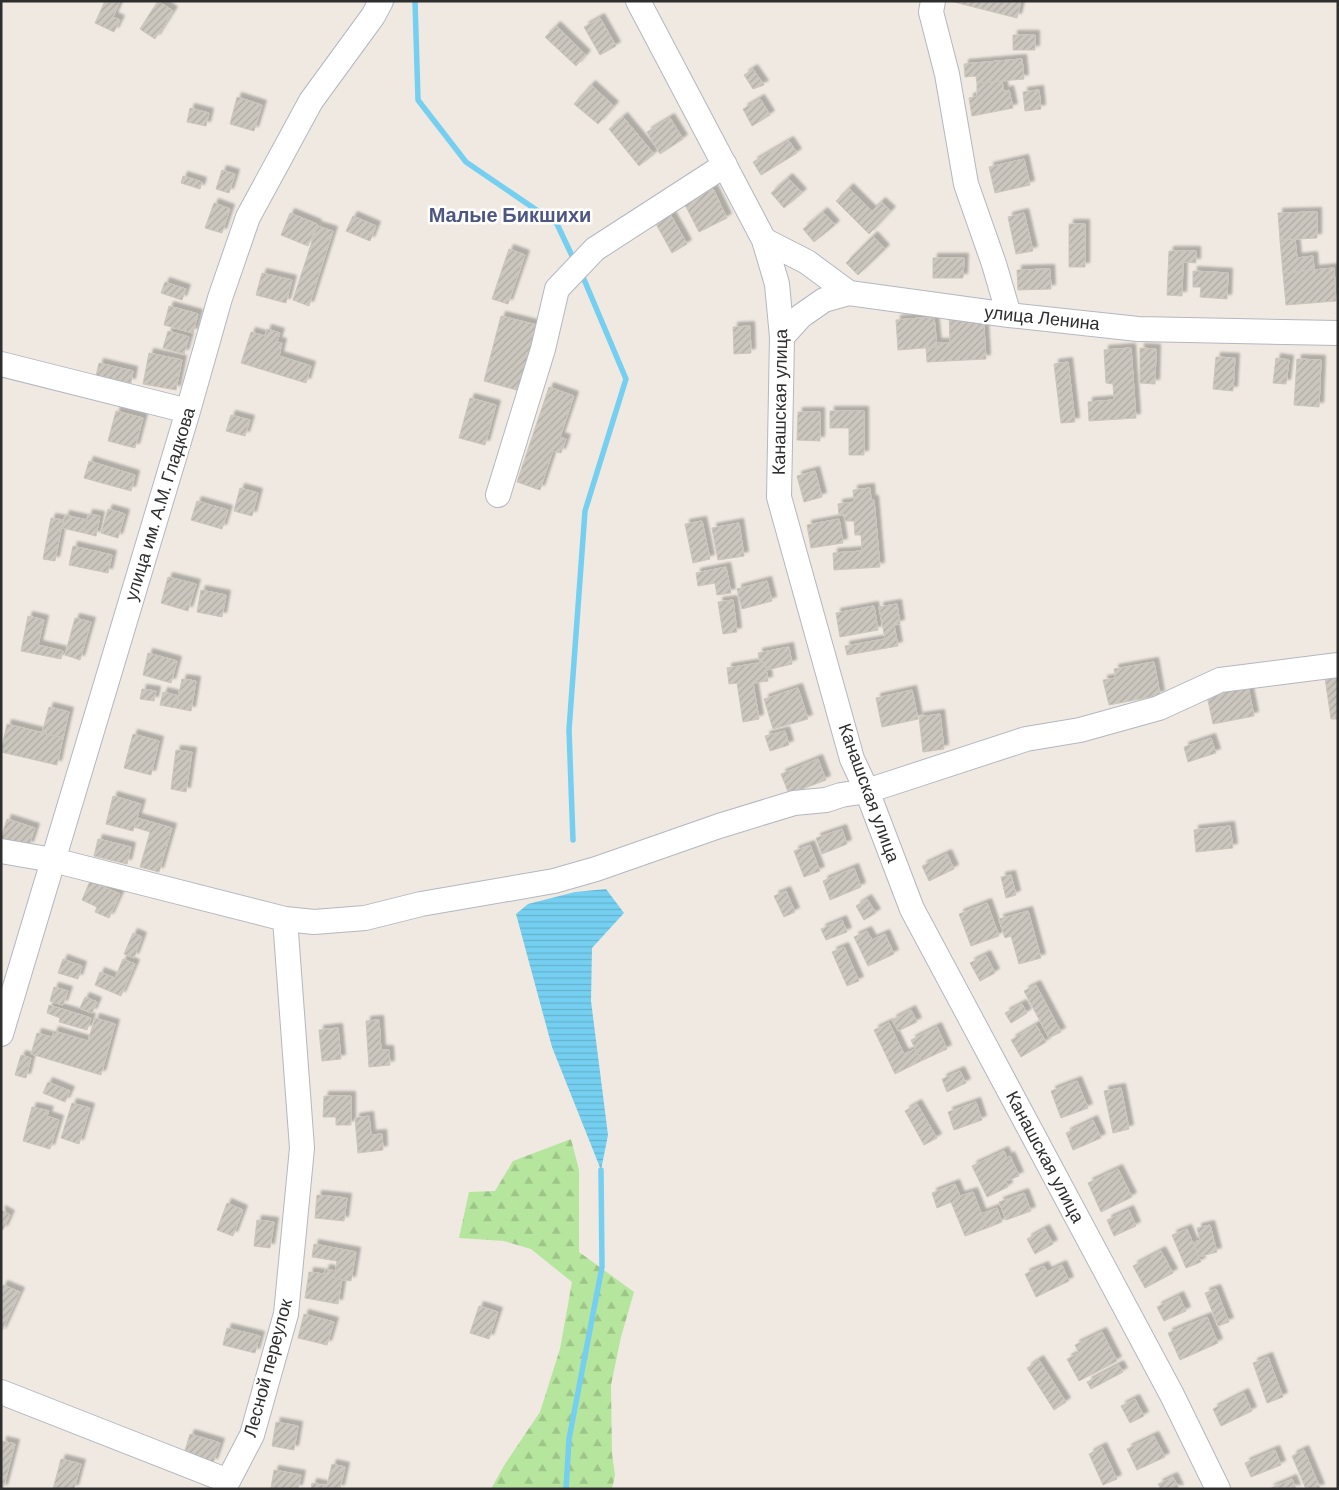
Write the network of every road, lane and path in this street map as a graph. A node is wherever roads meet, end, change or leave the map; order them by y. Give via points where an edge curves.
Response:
1 (380, 1) edge
2 (638, 1) edge
3 (933, 1) edge
4 (725, 164) junction
5 (764, 240) junction
6 (849, 293) junction
7 (1009, 315) junction
8 (1338, 333) edge
9 (782, 336) junction
10 (1, 364) edge
11 (188, 411) junction
12 (498, 495) dead end
13 (1338, 665) edge
14 (867, 791) junction
15 (1, 851) edge
16 (53, 860) junction
17 (285, 919) junction
18 (1, 1034) edge
19 (1, 1392) edge
20 (232, 1485) edge
21 (1218, 1489) edge

1 - 11 street, улица им. А.М. Гладкова via 373,16 311,101 248,216 220,298
2 - 4 street, Канашская улица
3 - 7 street via 931,12 947,74 966,184
4 - 5 street, Канашская улица
4 - 12 street via 594,249 557,289 543,349
5 - 6 street, улица Ленина via 807,262
5 - 9 street, Канашская улица via 777,284
6 - 7 street, улица Ленина
6 - 9 street via 824,300 801,316
7 - 8 street, улица Ленина via 1138,329
9 - 14 street, Канашская улица via 779,497 852,759
10 - 11 street
11 - 16 street, улица им. А.М. Гладкова
13 - 14 street via 1220,680 1159,708 1080,730 1026,739
14 - 17 street via 794,803 554,881 421,904 365,918 314,922
14 - 21 street, Канашская улица via 912,909 1172,1395
15 - 16 street
16 - 17 street
16 - 18 street, улица им. А.М. Гладкова
17 - 20 street, Лесной переулок via 302,1148 286,1314 252,1435
19 - 20 street, Лесной переулок

